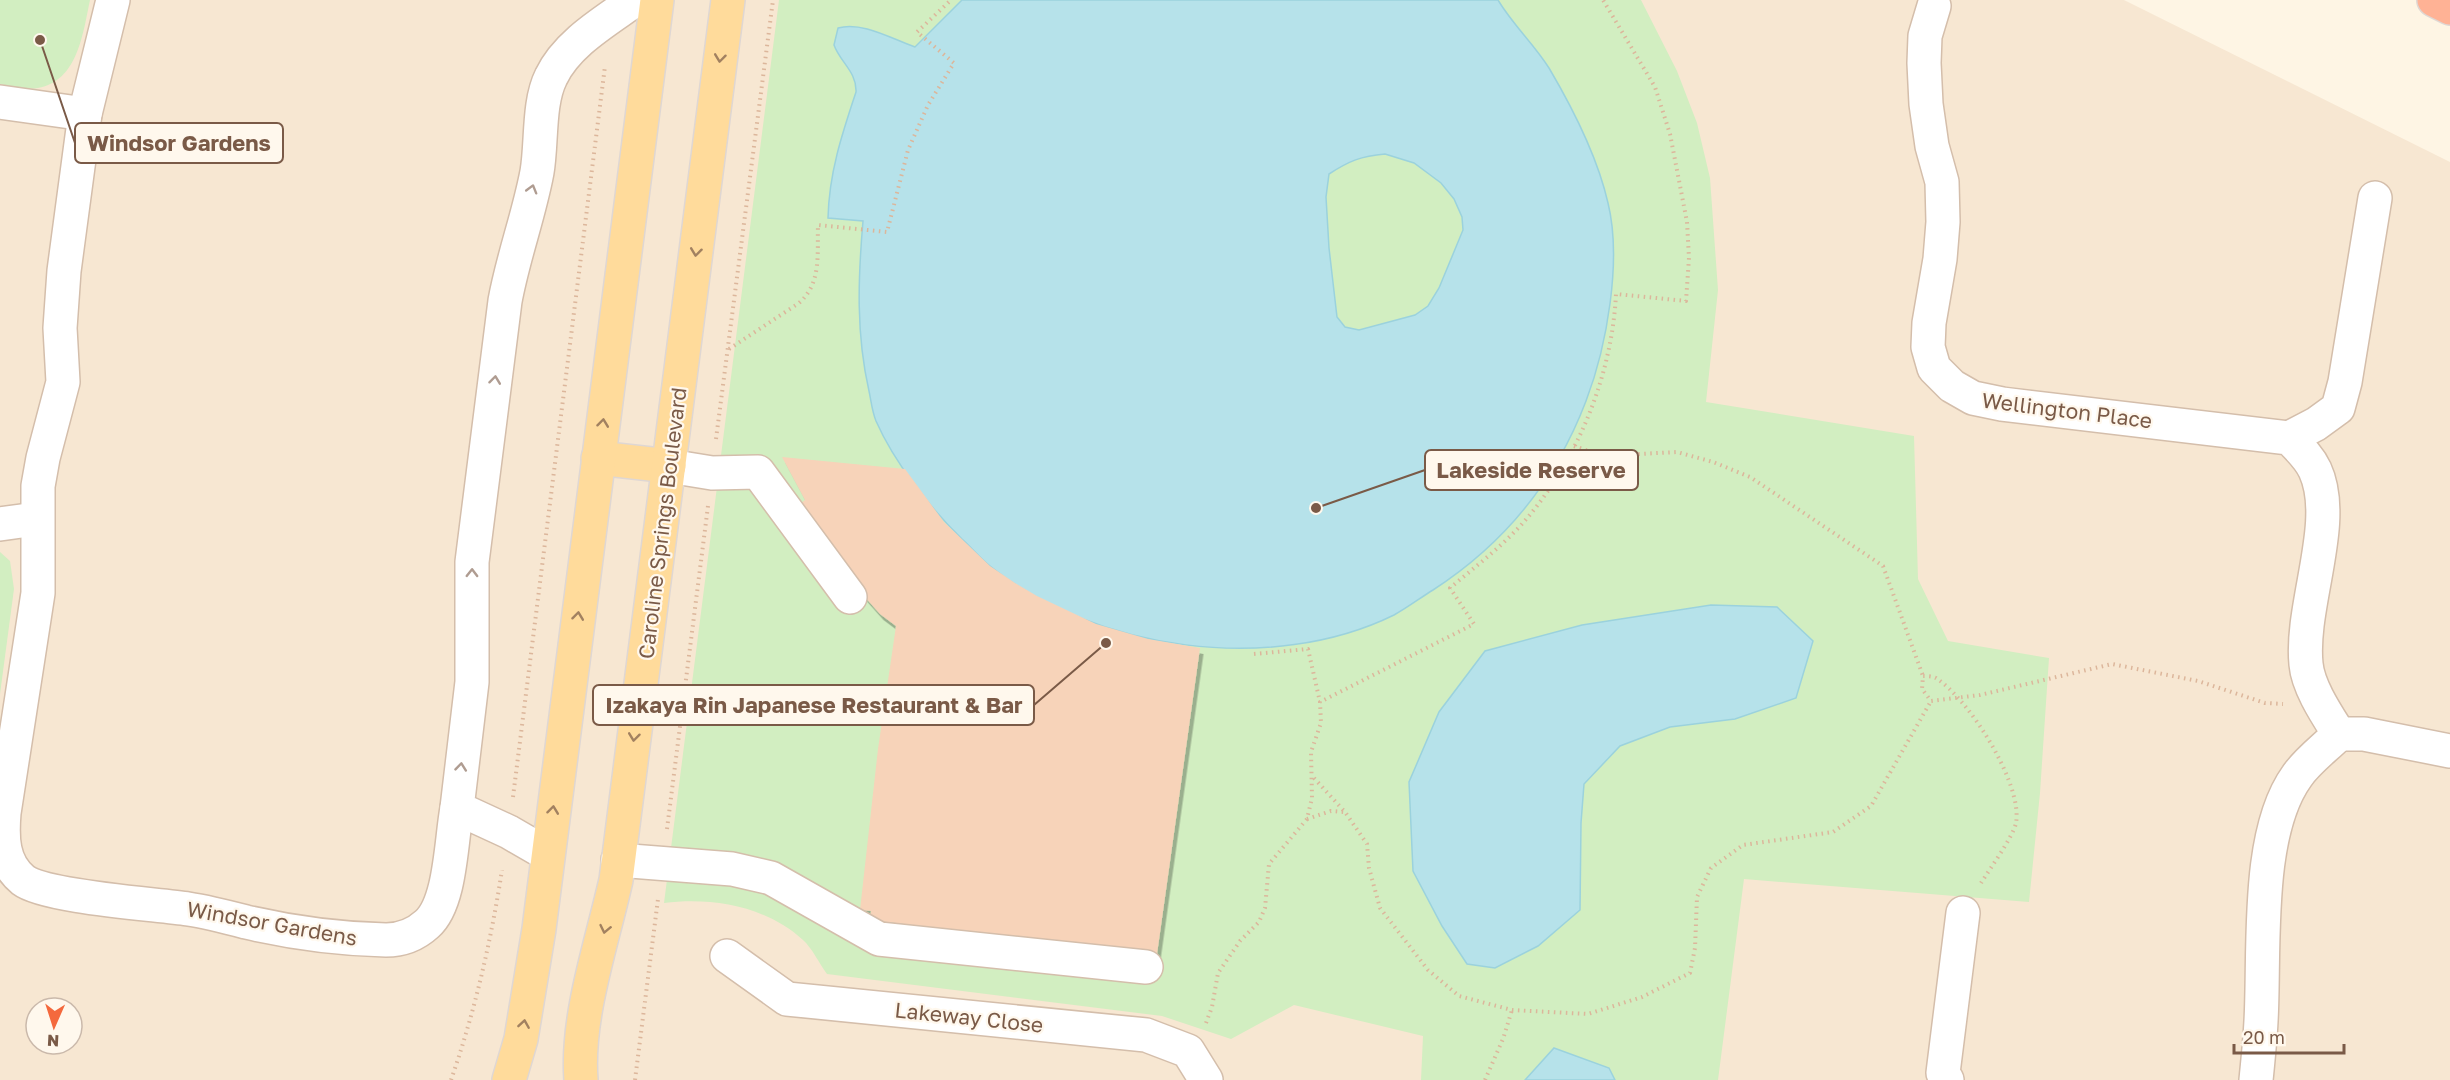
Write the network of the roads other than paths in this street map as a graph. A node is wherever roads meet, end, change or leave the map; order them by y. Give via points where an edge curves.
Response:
1 (113, 0) edge
2 (657, 0) edge
3 (728, 0) edge
4 (2433, 0) edge
5 (1934, 6) dead end
6 (2450, 8) edge
7 (623, 9) edge
8 (0, 102) edge
9 (85, 114) junction
10 (2375, 198) dead end
11 (2289, 438) junction
12 (598, 458) junction
13 (669, 466) junction
14 (36, 519) junction
15 (0, 524) edge
16 (850, 597) dead end
17 (2339, 734) junction
18 (2450, 751) edge
19 (457, 808) junction
20 (547, 854) junction
21 (3, 857) edge
22 (618, 860) junction
23 (1963, 913) road end
24 (727, 956) dead end
25 (1146, 967) dead end
26 (509, 1080) edge
27 (581, 1080) edge
28 (1206, 1080) edge
29 (1947, 1080) edge
30 (2256, 1080) edge

1 - 9 street, Windsor Gardens
12 -> 2 main road
3 -> 13 main road, Caroline Springs Boulevard
4 - 6 highway
5 - 11 street, Wellington Place via 1925,36 1924,63 1932,146 1942,182 1940,259 1929,323 1928,347 1934,368 1952,386 1973,398 2002,404
19 -> 7 street via 472,682 472,562 511,266 537,172 546,96 550,78 565,57
8 - 9 street
9 - 14 street, Windsor Gardens via 64,271 60,328 63,382 43,458
10 - 11 street via 2338,408
11 - 17 street via 2307,455 2322,495 2324,523 2306,633 2306,666 2318,700
12 - 13 main road
20 -> 12 main road
13 - 16 street via 712,473 758,472
13 -> 22 main road, Caroline Springs Boulevard
14 - 15 street
14 - 21 street, Windsor Gardens via 38,593 4,813
17 - 18 street via 2364,734
17 - 30 street via 2296,776 2277,816 2263,930
19 - 20 street
19 - 21 street, Windsor Gardens via 441,904 435,917 402,939 367,940 268,926 189,909 50,891 23,880
26 -> 20 main road via 521,1039
22 - 25 street via 732,869 771,878 879,939
22 -> 27 main road, Caroline Springs Boulevard via 580,1046
23 - 29 street via 1943,1072
24 - 28 street, Lakeway Close via 787,999 1146,1035 1188,1051

